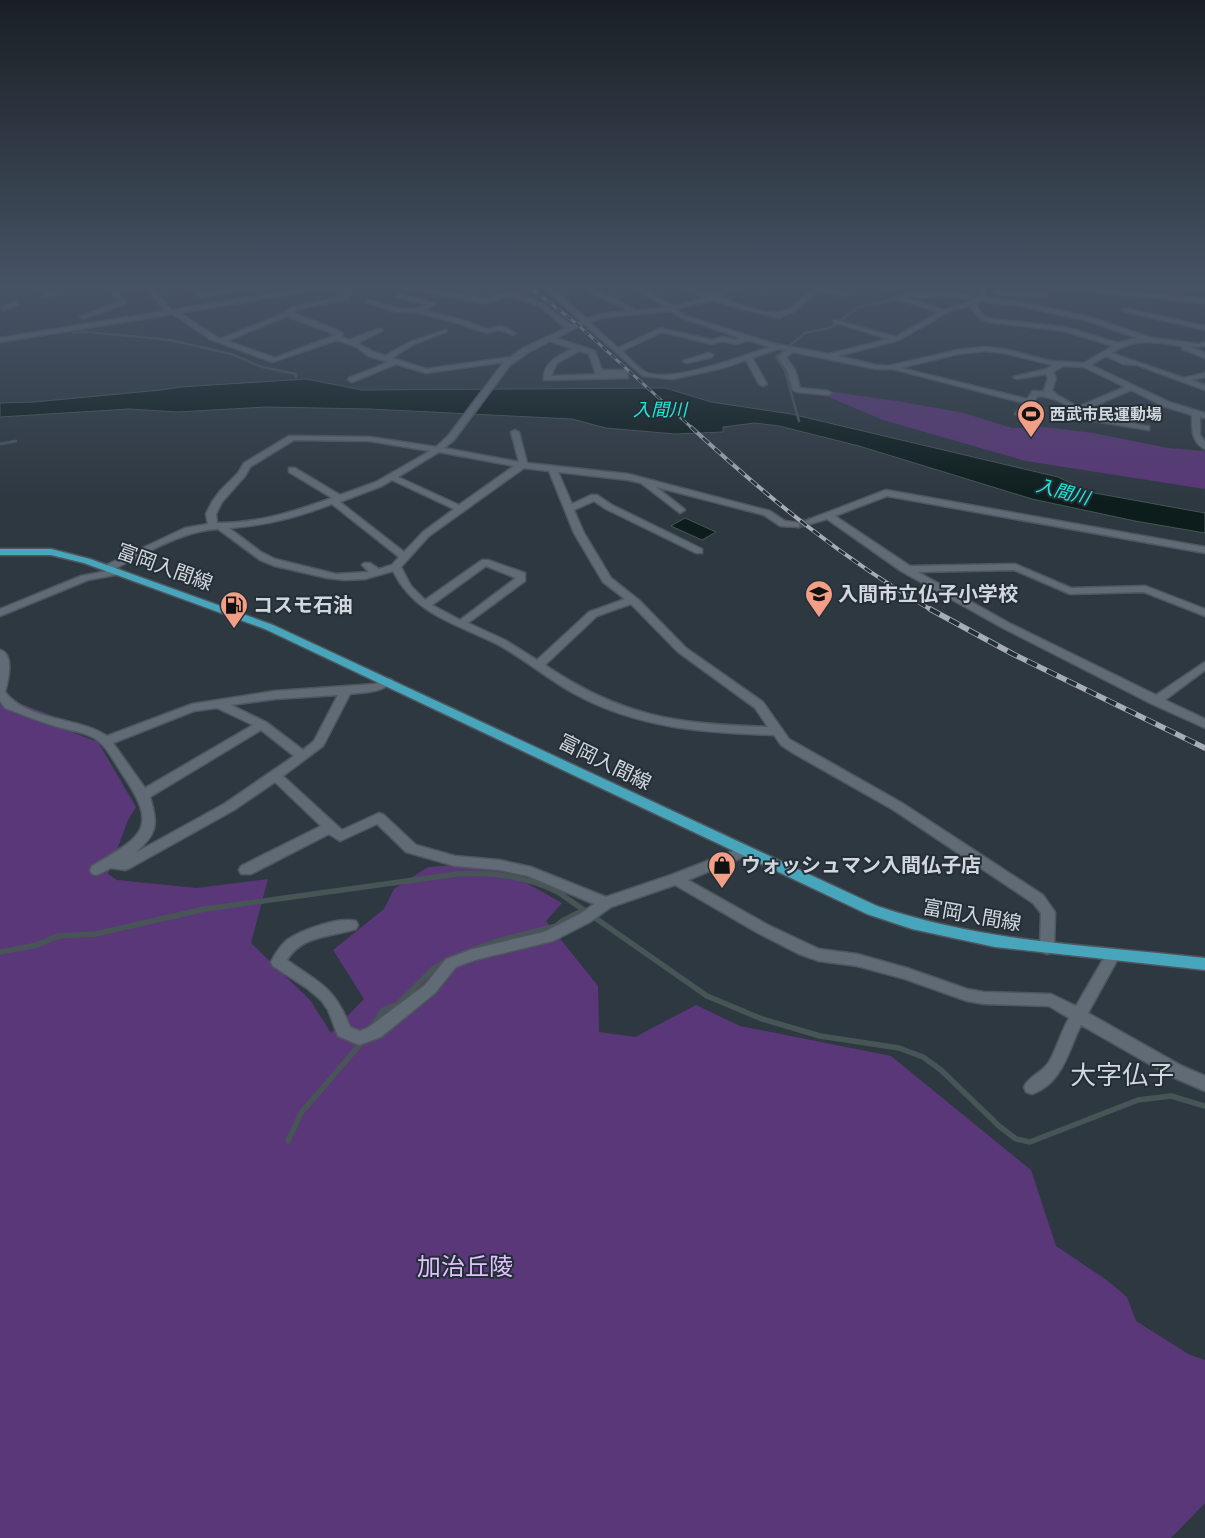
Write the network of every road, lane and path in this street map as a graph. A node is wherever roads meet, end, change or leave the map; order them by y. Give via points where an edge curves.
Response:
1 (269, 358) edge
2 (282, 358) edge
3 (382, 358) edge
4 (559, 358) edge
5 (594, 358) edge
6 (625, 358) edge
7 (696, 358) edge
8 (744, 358) edge
9 (748, 358) edge
10 (783, 358) edge
11 (837, 358) edge
12 (933, 358) edge
13 (1029, 358) edge
14 (1099, 358) edge
15 (1116, 358) edge
16 (385, 359) joint
17 (511, 359) joint
18 (395, 362) junction
19 (1061, 364) junction
20 (1085, 365) junction
21 (889, 368) junction
22 (704, 370) junction
23 (624, 372) junction
24 (641, 372) junction
25 (1049, 372) junction
26 (1205, 375) edge
27 (1017, 377) dead end
28 (1196, 377) junction
29 (352, 380) dead end
30 (1182, 380) junction
31 (1205, 381) edge
32 (763, 384) dead end
33 (1131, 387) junction
34 (1205, 388) edge
35 (828, 393) dead end
36 (1053, 395) junction
37 (1028, 402) junction
38 (1077, 410) junction
39 (1020, 414) dead end
40 (1201, 415) edge
41 (1146, 428) dead end
42 (516, 432) dead end
43 (1205, 446) edge
44 (437, 450) junction
45 (522, 465) junction
46 (553, 468) junction
47 (292, 470) dead end
48 (392, 477) junction
49 (642, 480) junction
50 (337, 500) junction
51 (568, 507) junction
52 (461, 509) junction
53 (680, 510) dead end
54 (828, 516) junction
55 (810, 521) tunnel mouth
56 (216, 525) junction
57 (796, 525) tunnel mouth
58 (1205, 550) edge
59 (699, 551) dead end
60 (0, 552) edge
61 (405, 557) junction
62 (367, 565) dead end
63 (396, 567) junction
64 (905, 569) junction
65 (112, 570) junction
66 (377, 573) junction
67 (632, 600) junction
68 (425, 605) junction
69 (0, 613) edge
70 (1205, 613) edge
71 (462, 623) junction
72 (0, 653) edge
73 (538, 664) junction
74 (1205, 665) edge
75 (387, 681) junction
76 (346, 691) junction
77 (0, 692) edge
78 (1156, 701) junction
79 (218, 704) junction
80 (1205, 724) edge
81 (262, 725) junction
82 (776, 731) junction
83 (106, 741) junction
84 (302, 756) junction
85 (276, 775) junction
86 (143, 795) junction
87 (331, 827) junction
88 (746, 851) junction
89 (112, 863) junction
90 (97, 870) dead end
91 (246, 870) dead end
92 (676, 879) junction
93 (596, 910) junction
94 (351, 925) dead end
95 (1047, 948) junction
96 (1113, 954) junction
97 (1205, 964) edge
98 (1079, 1015) junction
99 (1205, 1084) edge
100 (1032, 1087) dead end

1 - 2 street
3 - 16 street
4 - 23 street via 553,361 547,378 625,376
5 - 23 street via 599,372
6 - 24 street
7 - 22 street via 686,360
8 - 22 street
9 - 32 street
10 - 35 street via 791,370 796,390
11 - 21 street
12 - 21 street
13 - 19 street
14 - 20 street
15 - 30 street via 1138,362
16 - 18 street
17 - 18 street via 426,371
17 - 44 street via 461,425
18 - 29 street
19 - 20 street
19 - 25 street
20 - 33 street
21 - 37 street
22 - 24 street via 673,377
23 - 24 street
25 - 27 street
25 - 36 street via 1052,378 1048,390
26 - 28 street
28 - 30 street
28 - 31 street
30 - 34 street
33 - 38 street
33 - 40 street via 1166,404
36 - 37 street via 1036,393
36 - 38 street via 1071,403
37 - 39 street
38 - 41 street via 1079,416
40 - 43 street via 1196,434
42 - 45 street via 524,461
44 - 45 street
44 - 48 street
44 - 56 street via 370,439 292,438 248,465 223,493 211,514
45 - 46 street
45 - 52 street
46 - 49 street
46 - 51 street
47 - 50 street
48 - 50 street
48 - 52 street
49 - 53 street
49 - 57 street via 767,513 783,524
50 - 56 street via 272,520
50 - 61 street
51 - 59 street via 594,497
51 - 67 street via 579,533 607,580
52 - 61 street via 426,534
54 - 55 street
54 - 58 street via 886,493
54 - 64 street
56 - 65 street via 176,535
56 - 66 street via 278,564 329,577 350,578
60 - 65 main road, 富岡入間線 via 51,552
61 - 63 street
62 - 66 street
63 - 66 street
63 - 68 street via 409,591
64 - 70 street via 1015,567 1070,591 1145,589
64 - 78 street via 1005,625
65 - 69 street
65 - 75 main road, 富岡入間線 via 269,627
67 - 73 street via 593,614
67 - 82 street via 682,650 759,705
68 - 71 street
68 - 71 street via 485,562 521,574 520,579
71 - 73 street
72 - 77 street via 4,664
73 - 82 street via 578,691 632,716 710,729
74 - 78 street
75 - 76 street via 378,687
75 - 88 main road, 富岡入間線
76 - 79 street via 275,695
76 - 84 street via 319,743
77 - 83 street via 9,705 57,723 85,729
78 - 80 street
79 - 81 street
79 - 83 street via 192,708
81 - 84 street
81 - 86 street
82 - 95 street via 797,750 898,806 1038,899 1048,912
83 - 86 street
84 - 85 street
85 - 87 street
85 - 89 street via 229,807 125,865
86 - 89 street via 150,819 144,838
87 - 91 street
87 - 93 street via 340,836 379,818 411,849 455,861 531,872
88 - 92 street
88 - 95 main road, 富岡入間線 via 904,923
89 - 90 street
92 - 93 street
92 - 98 street via 804,950 899,971 967,995 1051,1000
93 - 94 street via 548,937 451,963 430,989 375,1032 359,1038 344,1031 332,1003 314,986 278,962 284,950 298,939 318,931
95 - 96 main road, 富岡入間線
96 - 97 main road, 富岡入間線
96 - 98 street
98 - 99 street
98 - 100 street via 1054,1068

